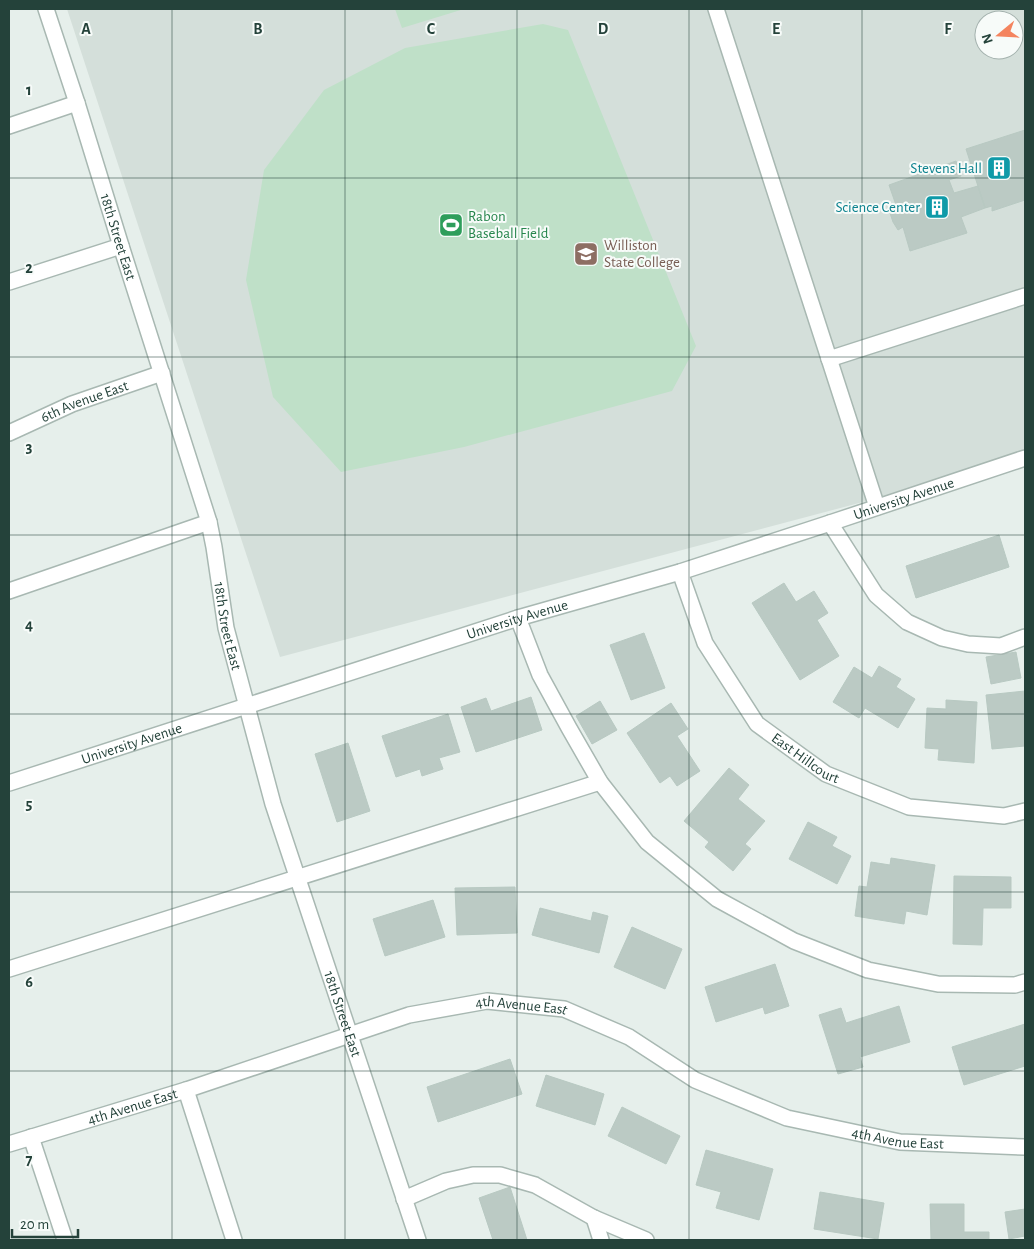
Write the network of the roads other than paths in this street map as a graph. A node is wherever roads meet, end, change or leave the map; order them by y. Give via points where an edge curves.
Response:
1 (46, 9) edge
2 (716, 9) edge
3 (77, 103) junction
4 (9, 126) edge
5 (121, 246) junction
6 (9, 282) edge
7 (1025, 296) edge
8 (829, 359) junction
9 (162, 373) junction
10 (9, 433) edge
11 (1025, 458) edge
12 (877, 507) junction
13 (209, 522) junction
14 (830, 524) junction
15 (680, 572) junction
16 (9, 591) edge
17 (518, 618) junction
18 (1025, 637) edge
19 (247, 706) junction
20 (600, 782) junction
21 (9, 783) edge
22 (1025, 811) edge
23 (298, 877) junction
24 (9, 969) edge
25 (1025, 982) edge
26 (350, 1035) junction
27 (186, 1090) junction
28 (31, 1137) junction
29 (9, 1144) edge
30 (1025, 1147) edge
31 (404, 1199) junction
32 (594, 1218) junction
33 (65, 1240) edge
34 (234, 1240) edge
35 (418, 1240) edge
36 (601, 1240) edge
37 (646, 1240) edge

1 - 3 street, 18th Street East
2 - 8 street
3 - 4 street
3 - 5 street, 18th Street East
5 - 6 street
5 - 9 street, 18th Street East
7 - 8 street
8 - 12 street
9 - 10 street, 6th Avenue East via 72,404
9 - 13 street, 18th Street East
11 - 12 street, University Avenue
12 - 14 street, University Avenue
13 - 16 street
13 - 19 street, 18th Street East via 226,628
14 - 15 street, University Avenue
14 - 18 street via 876,595 907,622 942,638 968,644 1001,646
15 - 17 street, University Avenue
15 - 22 street, East Hillcourt via 705,643 757,724 826,774 909,806 1004,816
17 - 19 street, University Avenue
17 - 20 street via 540,675
19 - 21 street, University Avenue
19 - 23 street, 18th Street East
20 - 23 street
20 - 25 street via 647,842 717,899 794,941 868,970 938,984 1015,985
23 - 24 street
23 - 26 street, 18th Street East
26 - 27 street, 4th Avenue East
26 - 30 street, 4th Avenue East via 409,1015 487,1001 564,1009 629,1037 696,1080 787,1118 900,1142
26 - 31 street, 18th Street East
27 - 28 street, 4th Avenue East
27 - 34 street
28 - 29 street, 4th Avenue East
28 - 33 street
31 - 32 street via 473,1175 500,1175 535,1185
31 - 35 street, 18th Street East
32 - 36 street
32 - 37 street

